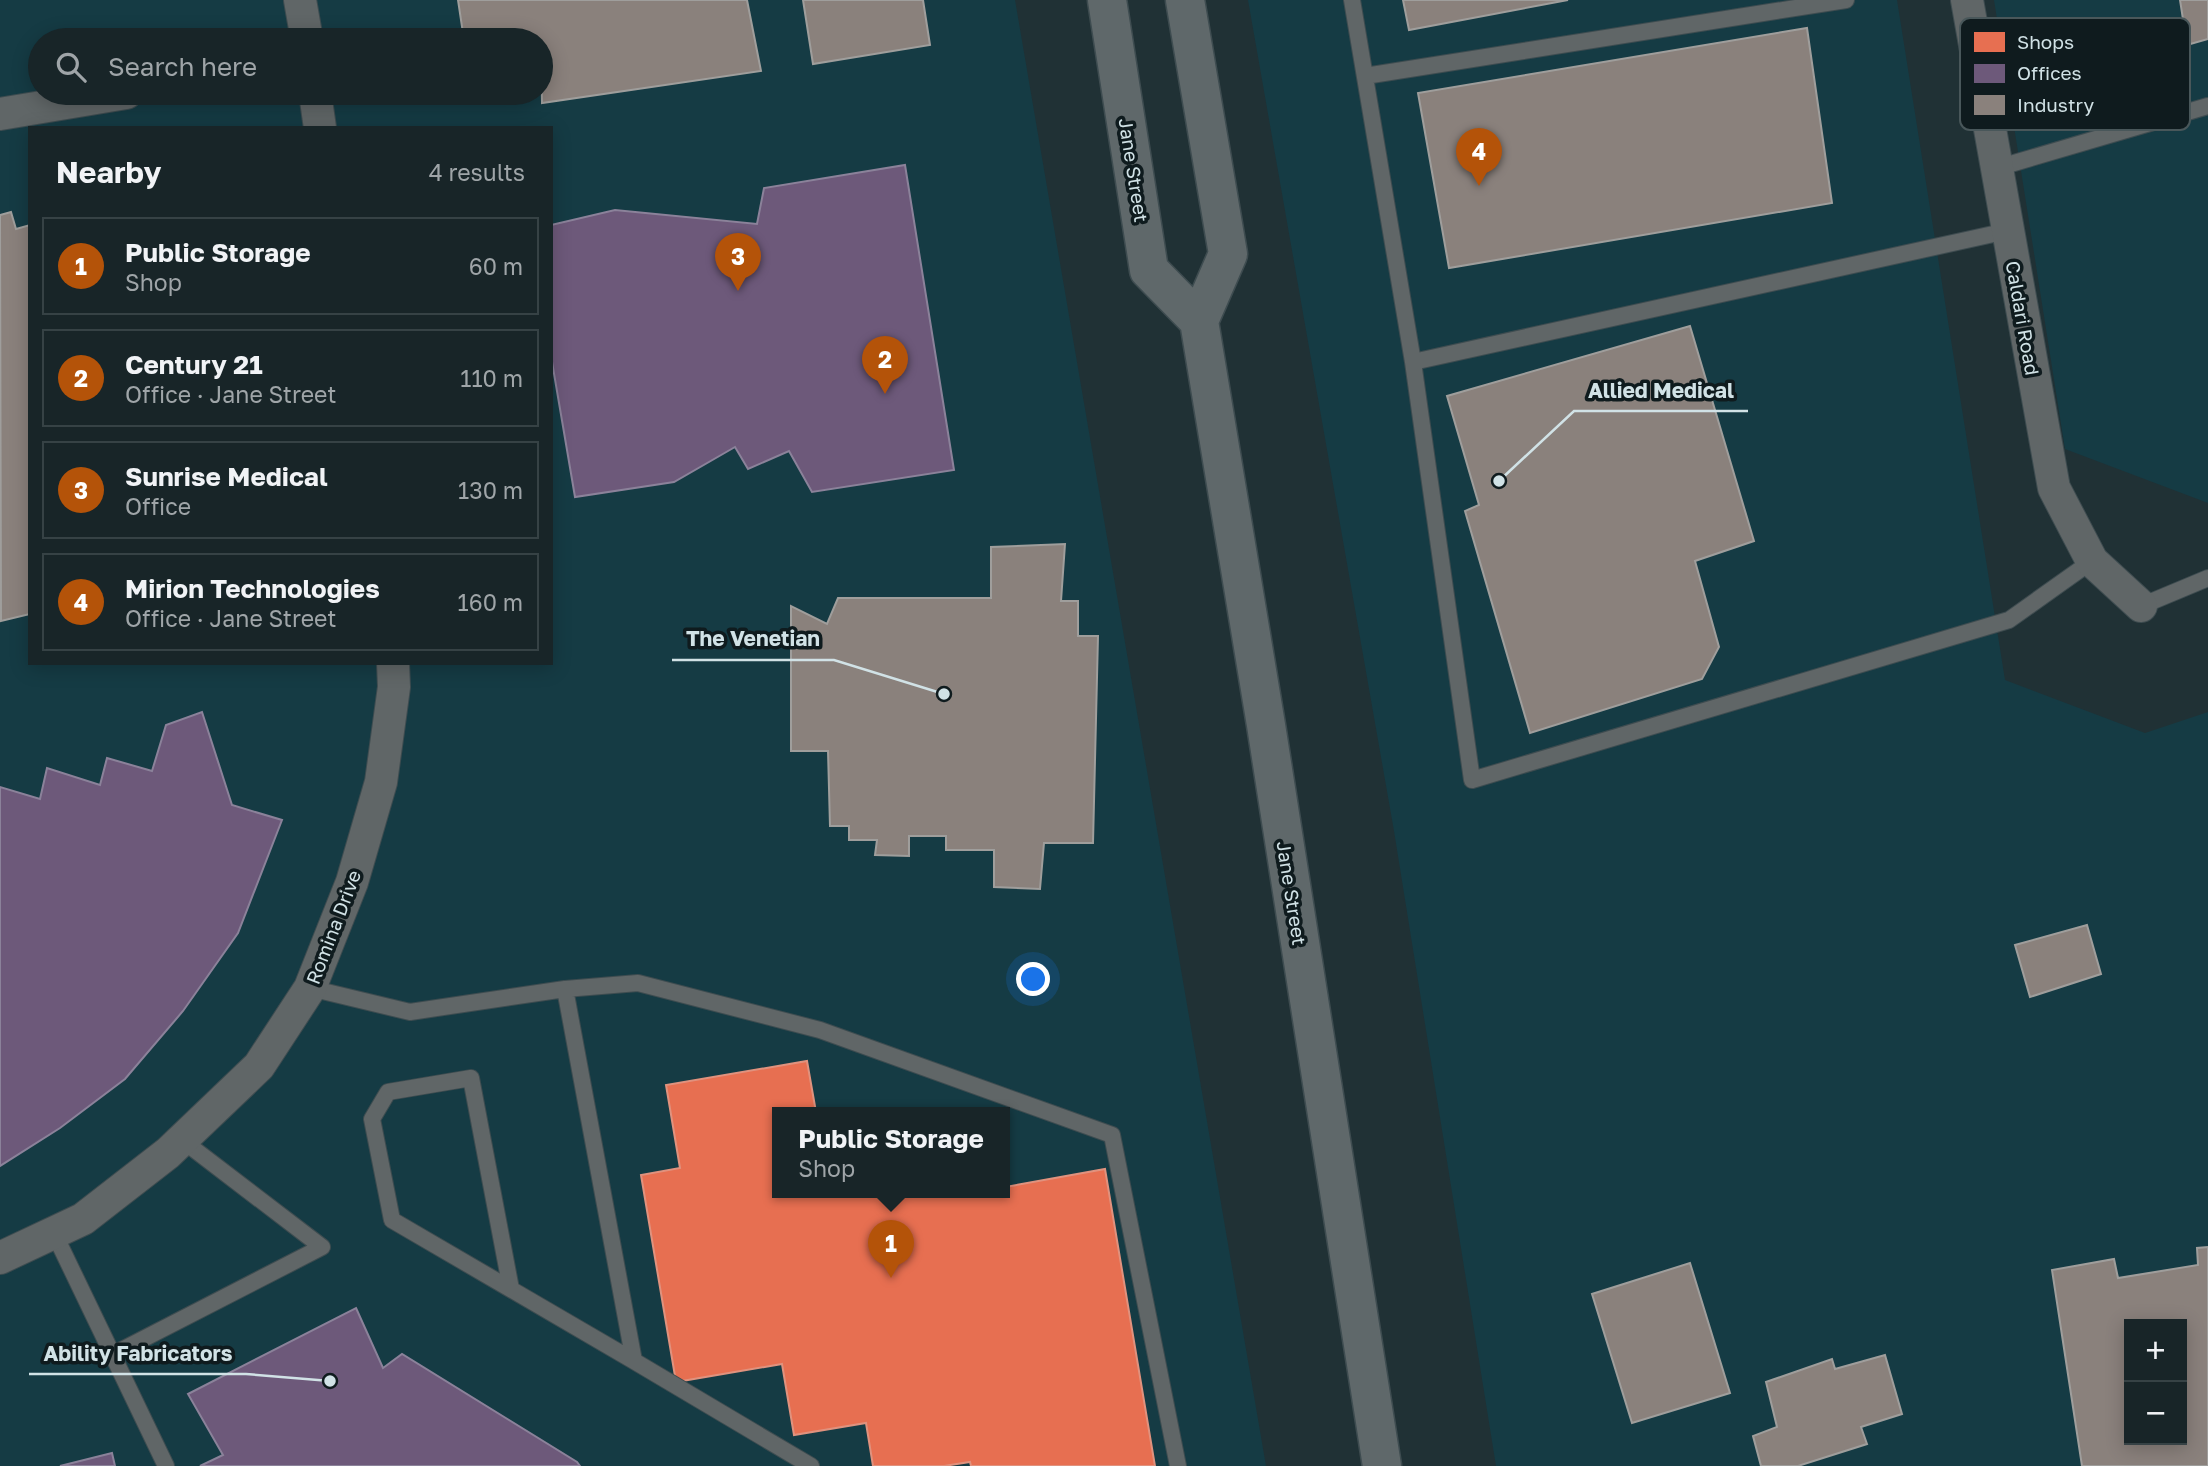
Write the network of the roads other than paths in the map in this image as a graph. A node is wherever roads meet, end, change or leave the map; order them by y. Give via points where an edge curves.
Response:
1 (300, 0) edge
2 (1107, 0) edge
3 (1185, 0) edge
4 (1352, 0) edge
5 (1846, 0) edge
6 (1967, 0) edge
7 (1970, 18) edge
8 (305, 28) edge
9 (1365, 76) junction
10 (54, 105) edge
11 (317, 105) edge
12 (2208, 106) edge
13 (2190, 111) edge
14 (0, 114) edge
15 (320, 126) edge
16 (1990, 130) edge
17 (2126, 130) edge
18 (1997, 168) junction
19 (2007, 230) junction
20 (1199, 321) junction
21 (1413, 362) junction
22 (2092, 561) junction
23 (2208, 578) edge
24 (2141, 607) joint
25 (393, 665) edge
26 (310, 988) junction
27 (565, 989) junction
28 (182, 1140) junction
29 (54, 1233) junction
30 (0, 1258) edge
31 (511, 1289) junction
32 (112, 1355) junction
33 (634, 1361) junction
34 (166, 1466) edge
35 (811, 1466) edge
36 (1178, 1466) edge
37 (1382, 1466) edge

1 - 8 street
2 - 20 main road, Jane Street via 1149,270
3 - 20 main road via 1228,254
4 - 9 lane
5 - 9 lane
6 - 7 street, Caldari Road
9 - 21 lane
10 - 14 street
11 - 15 street
12 - 13 lane
16 - 18 street, Caldari Road
17 - 18 lane
18 - 19 street, Caldari Road
19 - 21 lane
19 - 22 street, Caldari Road via 2054,488
20 - 37 main road, Jane Street
21 - 22 lane via 1472,780 2009,620
22 - 24 street, Caldari Road
23 - 24 lane
25 - 26 street, Romina Drive via 381,782 352,882
26 - 27 lane via 410,1012
26 - 28 street, Romina Drive via 258,1066
27 - 33 lane
27 - 36 lane via 638,983 820,1030 1112,1135
28 - 29 street, Romina Drive via 83,1219
28 - 32 lane via 321,1247
29 - 30 street, Romina Drive
29 - 32 lane
31 - 31 lane via 392,1220 372,1119 388,1092 471,1077
31 - 33 lane
32 - 34 lane
33 - 35 lane

